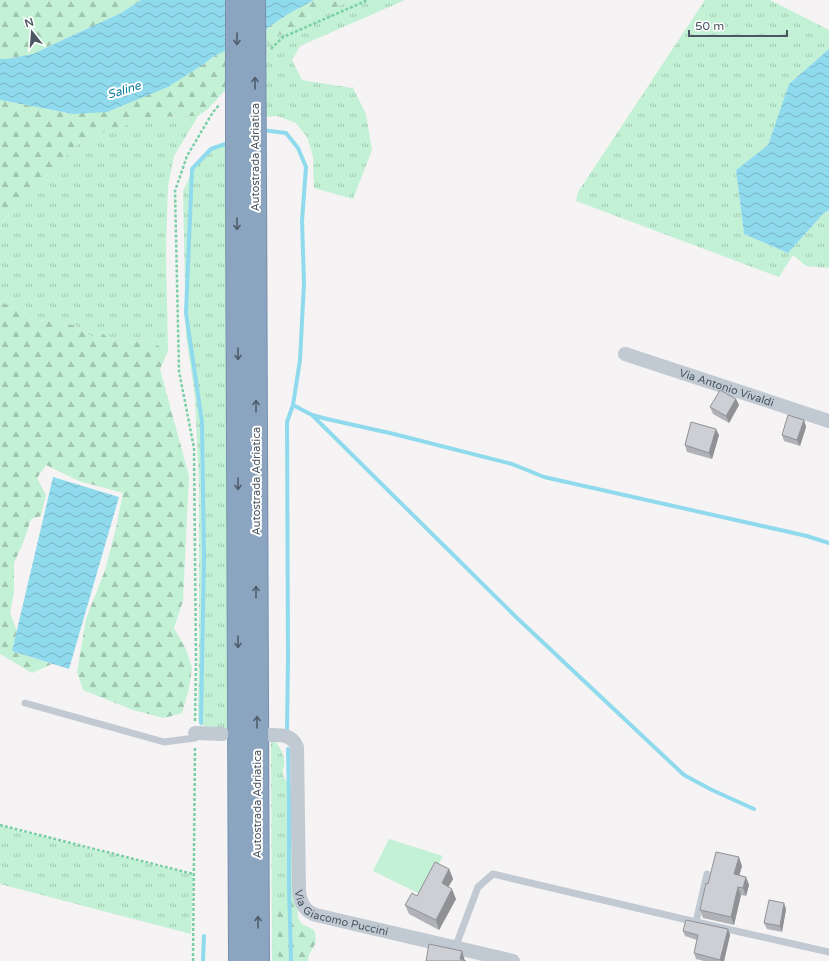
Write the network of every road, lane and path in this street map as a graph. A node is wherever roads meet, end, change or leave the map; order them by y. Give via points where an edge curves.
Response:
1 (237, 0) edge
2 (254, 0) edge
3 (368, 0) edge
4 (266, 54) dead end
5 (223, 101) dead end
6 (246, 182) junction
7 (625, 354) dead end
8 (829, 421) edge
9 (25, 703) dead end
10 (222, 734) dead end
11 (270, 735) dead end
12 (195, 736) junction
13 (0, 825) edge
14 (194, 874) junction
15 (707, 874) dead end
16 (696, 922) junction
17 (455, 948) junction
18 (829, 952) edge
19 (193, 961) edge
20 (240, 961) edge
21 (258, 961) edge
22 (513, 961) edge

1 -> 6 highway, Autostrada Adriatica, bridge
6 -> 2 highway, Autostrada Adriatica, bridge
3 - 4 path via 283,37
5 - 12 path via 213,112 187,156 175,191 178,371 194,448
6 -> 20 highway, Autostrada Adriatica
21 -> 6 highway, Autostrada Adriatica
7 - 8 street, Via Antonio Vivaldi
9 - 12 lane via 164,742
10 - 12 street
11 - 17 street, Via Giacomo Puccini via 287,736 296,746 299,891 306,909 312,914
12 - 14 path
13 - 14 path
14 - 19 path
15 - 16 lane
16 - 17 lane via 493,874 478,887
16 - 18 lane
17 - 22 street, Via Giacomo Puccini

